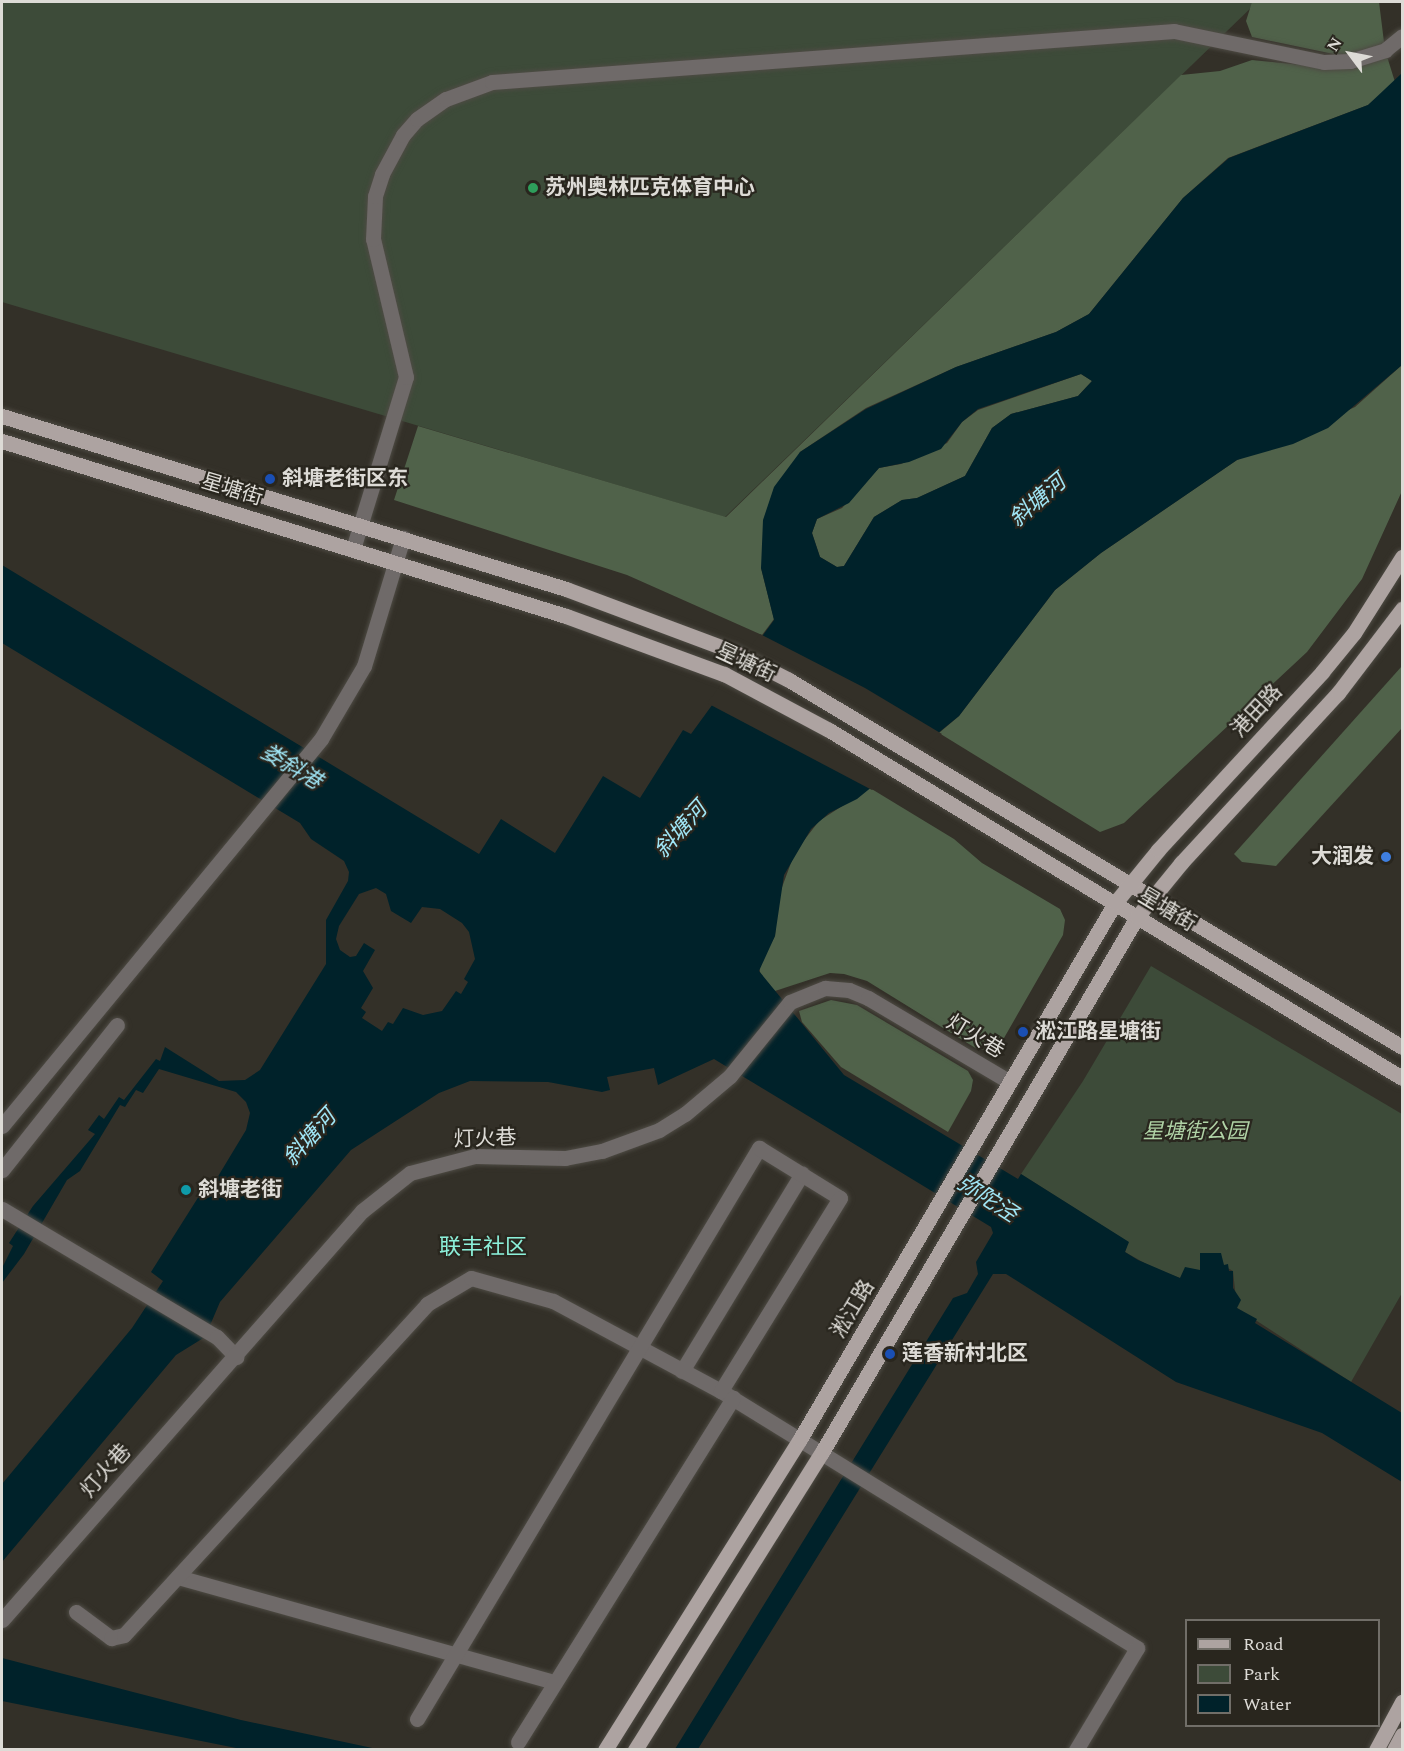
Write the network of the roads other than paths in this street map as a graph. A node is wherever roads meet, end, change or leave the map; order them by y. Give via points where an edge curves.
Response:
1 (1402, 36) edge
2 (2, 416) edge
3 (2, 441) edge
4 (361, 524) junction
5 (403, 538) junction
6 (353, 549) junction
7 (1402, 557) edge
8 (395, 563) junction
9 (1402, 609) edge
10 (1128, 883) junction
11 (1152, 897) junction
12 (1115, 903) junction
13 (1137, 917) junction
14 (117, 1025) dead end
15 (1402, 1047) edge
16 (1402, 1078) edge
17 (1010, 1082) junction
18 (2, 1126) edge
19 (2, 1170) edge
20 (802, 1174) junction
21 (2, 1209) edge
22 (640, 1350) junction
23 (236, 1357) junction
24 (682, 1371) junction
25 (727, 1394) junction
26 (800, 1439) junction
27 (822, 1452) junction
28 (178, 1577) junction
29 (76, 1612) dead end
30 (2, 1620) edge
31 (458, 1652) junction
32 (554, 1682) junction
33 (1402, 1702) edge
34 (417, 1719) dead end
35 (1402, 1735) edge
36 (518, 1742) dead end
37 (605, 1749) edge
38 (635, 1749) edge
39 (1076, 1749) edge
40 (1376, 1749) edge
41 (1394, 1749) edge

1 - 4 street via 1385,50 1350,62 1324,62 1174,31 492,82 446,99 429,109 403,135 375,196 373,239 406,377
2 - 4 main road, 星塘街
3 - 6 main road, 星塘街
4 - 5 main road, 星塘街
4 - 6 street
5 - 8 street
5 - 10 main road, 星塘街 via 566,589 693,636 789,680
6 - 8 main road, 星塘街
7 - 10 main road, 港田路 via 1354,633 1322,672
8 - 12 main road, 星塘街 via 674,654 777,701
8 - 18 street via 364,666 321,739
9 - 11 main road via 1338,693
10 - 11 main road, 星塘街
10 - 12 main road, 淞江路
11 - 13 main road
11 - 15 main road, 星塘街
12 - 13 main road, 星塘街
12 - 17 main road, 淞江路
13 - 16 main road, 星塘街
13 - 27 main road
14 - 19 street
17 - 23 street, 灯火巷 via 857,992 825,988 790,1002 730,1076 693,1109 659,1130 602,1151 565,1158 475,1156 410,1173 362,1211
17 - 26 main road, 淞江路
20 - 22 street via 759,1148
20 - 24 street
20 - 25 street via 840,1198
21 - 23 street via 218,1337
22 - 24 street
22 - 28 street via 553,1301 471,1278 427,1305
22 - 31 street
23 - 30 street, 灯火巷
24 - 25 street
25 - 26 street
25 - 32 street
26 - 27 street
26 - 37 main road, 淞江路
27 - 38 main road
27 - 39 street via 1137,1648
28 - 29 street via 117,1638 105,1634
28 - 31 street
31 - 32 street
31 - 34 street
32 - 36 street
33 - 40 main road
35 - 41 main road

